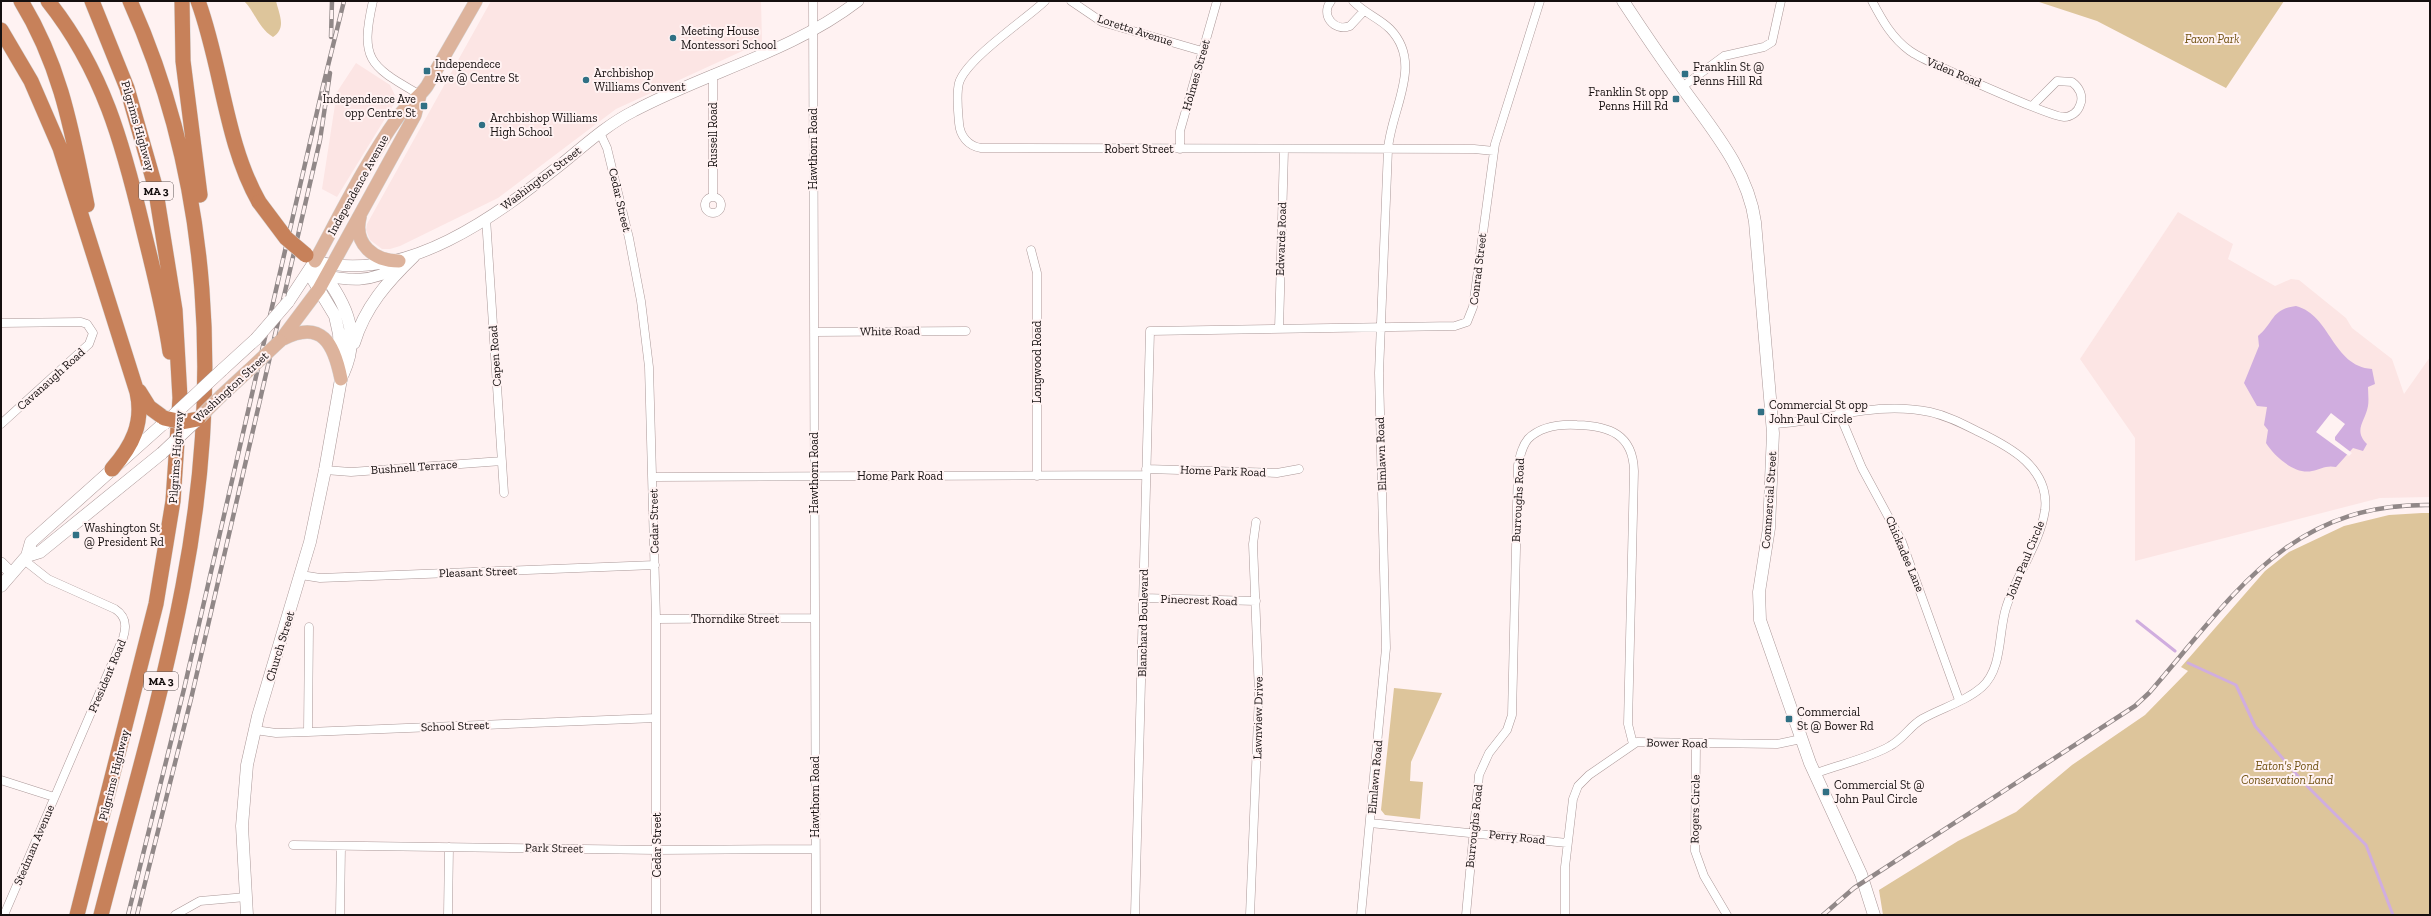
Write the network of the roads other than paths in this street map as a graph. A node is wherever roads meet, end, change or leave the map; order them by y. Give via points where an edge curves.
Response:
1 (21, 1) edge
2 (48, 1) edge
3 (92, 1) edge
4 (130, 1) edge
5 (182, 1) edge
6 (373, 1) edge
7 (476, 1) edge
8 (813, 1) edge
9 (858, 1) edge
10 (1045, 1) edge
11 (1071, 1) edge
12 (1217, 1) edge
13 (1331, 1) edge
14 (1353, 1) edge
15 (1540, 1) edge
16 (1623, 1) edge
17 (1781, 1) edge
18 (1872, 1) edge
19 (199, 5) edge
20 (1363, 12) junction
21 (1, 30) edge
22 (813, 31) junction
23 (1202, 51) junction
24 (713, 74) junction
25 (1682, 87) junction
26 (420, 96) junction
27 (2032, 106) junction
28 (600, 133) junction
29 (1180, 149) junction
30 (1388, 149) junction
31 (1284, 150) junction
32 (1494, 151) junction
33 (713, 196) dead end
34 (361, 211) junction
35 (486, 218) junction
36 (1031, 250) dead end
37 (414, 256) junction
38 (399, 261) junction
39 (310, 263) junction
40 (329, 271) junction
41 (104, 288) junction
42 (319, 289) junction
43 (205, 314) junction
44 (1, 323) edge
45 (1380, 326) junction
46 (1279, 328) junction
47 (966, 331) dead end
48 (1150, 331) joint
49 (814, 332) junction
50 (280, 341) junction
51 (350, 356) junction
52 (341, 379) junction
53 (134, 381) junction
54 (1839, 413) junction
55 (198, 419) junction
56 (165, 421) junction
57 (1, 424) edge
58 (1773, 424) junction
59 (179, 433) junction
60 (502, 461) junction
61 (112, 469) junction
62 (1299, 469) dead end
63 (325, 470) junction
64 (1146, 472) junction
65 (814, 476) junction
66 (1037, 476) junction
67 (654, 477) junction
68 (504, 493) dead end
69 (1256, 522) dead end
70 (25, 558) junction
71 (1, 563) edge
72 (655, 565) junction
73 (11, 573) junction
74 (301, 575) junction
75 (1, 586) edge
76 (1143, 598) junction
77 (1256, 601) junction
78 (814, 618) junction
79 (656, 619) junction
80 (309, 627) dead end
81 (1959, 700) junction
82 (656, 718) junction
83 (255, 730) junction
84 (308, 732) junction
85 (1801, 739) junction
86 (1696, 743) junction
87 (1633, 744) junction
88 (1814, 774) junction
89 (1, 780) edge
90 (54, 797) junction
91 (1370, 824) junction
92 (1473, 833) junction
93 (1567, 843) junction
94 (293, 845) dead end
95 (341, 846) junction
96 (449, 847) junction
97 (815, 849) junction
98 (657, 850) junction
99 (246, 897) junction
100 (4, 915) edge
101 (77, 915) edge
102 (101, 915) edge
103 (175, 915) edge
104 (247, 915) edge
105 (340, 915) edge
106 (448, 915) edge
107 (656, 915) edge
108 (816, 915) edge
109 (1135, 915) edge
110 (1250, 915) edge
111 (1361, 915) edge
112 (1466, 915) edge
113 (1565, 915) edge
114 (1727, 915) edge
115 (1874, 915) edge

1 - 41 highway via 43,39 62,91
2 - 59 highway via 90,65 108,102 121,140 165,321
3 - 59 highway, Pilgrims Highway / MA 3 via 127,88 158,203 175,310 179,369
4 - 43 highway, Pilgrims Highway / MA 3 via 163,84 182,151 199,246
5 - 43 highway via 183,61 204,231
6 - 26 street via 366,35 371,58 383,73
7 - 26 main road, Independence Avenue
8 - 22 street, Hawthorn Road
9 - 22 street, Washington Street via 835,19
10 - 29 street, Robert Street via 972,64 963,76 958,89 959,125 967,142 981,148
11 - 23 street, Loretta Avenue via 1102,22
12 - 23 street, Holmes Street
13 - 20 street via 1327,8 1327,16 1331,23 1338,27 1350,26
14 - 20 street, Elmlawn Road
15 - 32 street, Conrad Street
16 - 25 main road, Commercial Street
17 - 25 street via 1774,37 1769,44 1724,56
18 - 27 street, Viden Road via 1887,28 1910,51
19 - 39 highway, bridge via 241,162 258,202 286,238
20 - 30 street, Elmlawn Road via 1390,29 1399,43 1404,59 1405,83
21 - 41 highway via 25,69 51,126
22 - 24 street, Washington Street
22 - 49 street, Hawthorn Road
23 - 29 street, Holmes Street via 1180,130
24 - 28 street, Washington Street via 635,110
24 - 33 street, Russell Road
25 - 58 main road, Commercial Street via 1738,171 1753,209
26 - 34 main road, Independence Avenue via 415,115
26 - 39 main road, Independence Avenue via 403,110 386,135
27 - 27 street, Viden Road via 2054,83 2061,80 2072,82 2081,94 2080,107 2071,115 2058,116
28 - 35 street, Washington Street via 521,196
28 - 67 street, Cedar Street via 608,148 629,238 643,316 649,367
29 - 31 street, Robert Street
30 - 31 street, Robert Street
30 - 32 street, Robert Street via 1474,148
30 - 45 street, Elmlawn Road
31 - 46 street, Edwards Road
32 - 45 street, Conrad Street via 1470,319 1459,326
34 - 38 main road via 359,231 364,246 376,256
34 - 40 main road, Independence Avenue
35 - 37 street, Washington Street
35 - 60 street, Capen Road
36 - 66 street, Longwood Road via 1037,273
37 - 38 street, Washington Street
37 - 40 street, Washington Street via 390,272 372,278 351,281
37 - 51 main road via 387,283 372,303 360,325
38 - 40 street, Washington Street
39 - 40 main road, Church Street
39 - 42 main road, Church Street
39 - 56 main road, Washington Street, bridge via 288,302 245,349
40 - 42 main road, Washington Street
40 - 51 main road, Church Street via 347,314 351,334
41 - 53 highway
42 - 50 main road, Washington Street
42 - 52 main road, Church Street via 333,310 337,322
43 - 102 highway, Pilgrims Highway / MA 3 via 206,377 203,428 188,560 168,655
44 - 57 street, Cavanaugh Road via 80,322 92,329 89,344
45 - 46 street, Conrad Street
45 - 91 street, Elmlawn Road via 1386,640
46 - 48 street, Conrad Street
47 - 49 street, White Road
48 - 64 street, Blanchard Boulevard
49 - 65 street, Hawthorn Road
50 - 52 main road via 300,332 322,335 332,347
50 - 55 main road, Washington Street, bridge
51 - 52 main road, Church Street
52 - 63 main road, Church Street
53 - 56 highway via 149,406
53 - 61 highway via 140,405 137,428 128,448
54 - 58 street, John Paul Circle
54 - 81 street, Chickadee Lane via 1862,468 1902,542
54 - 81 street, John Paul Circle via 1889,408 1942,415 2010,448 2027,462 2041,483 2045,499 2044,516 2005,612 1994,668 1982,687
55 - 56 highway, bridge via 182,422
55 - 70 main road, Washington Street, bridge via 162,453 40,552
56 - 61 main road, Washington Street
58 - 85 main road, Commercial Street via 1769,524 1760,584 1759,612 1764,635
59 - 101 highway, Pilgrims Highway / MA 3 via 173,501 156,604
60 - 63 street, Bushnell Terrace via 351,472
60 - 68 street, Capen Road
61 - 70 main road, Washington Street via 31,542
62 - 64 street, Home Park Road via 1277,473
63 - 74 main road, Church Street
64 - 66 street, Home Park Road
64 - 76 street, Blanchard Boulevard
65 - 66 street, Home Park Road
65 - 67 street, Home Park Road
65 - 78 street, Hawthorn Road
67 - 72 street, Cedar Street
69 - 77 street, Lawnview Drive via 1253,544
70 - 73 main road, Washington Street
70 - 90 street, President Road via 48,579 115,609 124,618 126,625 123,638
71 - 73 street
72 - 74 street, Pleasant Street via 320,578
72 - 79 street, Cedar Street
73 - 75 main road, Washington Street
74 - 83 main road, Church Street
76 - 77 street, Pinecrest Road
76 - 109 street, Blanchard Boulevard
77 - 110 street, Lawnview Drive via 1260,694
78 - 79 street, Thorndike Street
78 - 97 street, Hawthorn Road
79 - 82 street, Cedar Street
80 - 84 street
81 - 88 street, John Paul Circle via 1918,721 1891,746
82 - 84 street, School Street
82 - 98 street, Cedar Street
83 - 84 street, School Street via 276,733
83 - 99 main road, Church Street via 243,802 242,849
85 - 86 street, Bower Road via 1782,744
85 - 88 main road, Commercial Street
86 - 87 street, Bower Road
86 - 114 street, Rogers Circle via 1695,851 1704,876
87 - 92 street, Burroughs Road via 1628,724 1633,460 1623,440 1607,428 1569,424 1548,427 1527,440 1519,460 1512,715 1507,730 1489,753 1479,775
87 - 93 street, Bower Road via 1589,775 1578,786 1573,798
88 - 115 main road, Commercial Street via 1861,874
89 - 90 street
90 - 100 street, Stedman Avenue
91 - 92 street, Perry Road
91 - 111 street, Elmlawn Road
92 - 93 street, Perry Road
92 - 112 street, Burroughs Road
93 - 113 street, Bower Road
94 - 95 street, Park Street
95 - 96 street, Park Street
95 - 105 street
96 - 98 street, Park Street
96 - 106 street
97 - 98 street, Park Street
97 - 108 street, Hawthorn Road
98 - 107 street, Cedar Street
99 - 103 street via 200,901
99 - 104 main road, Church Street

